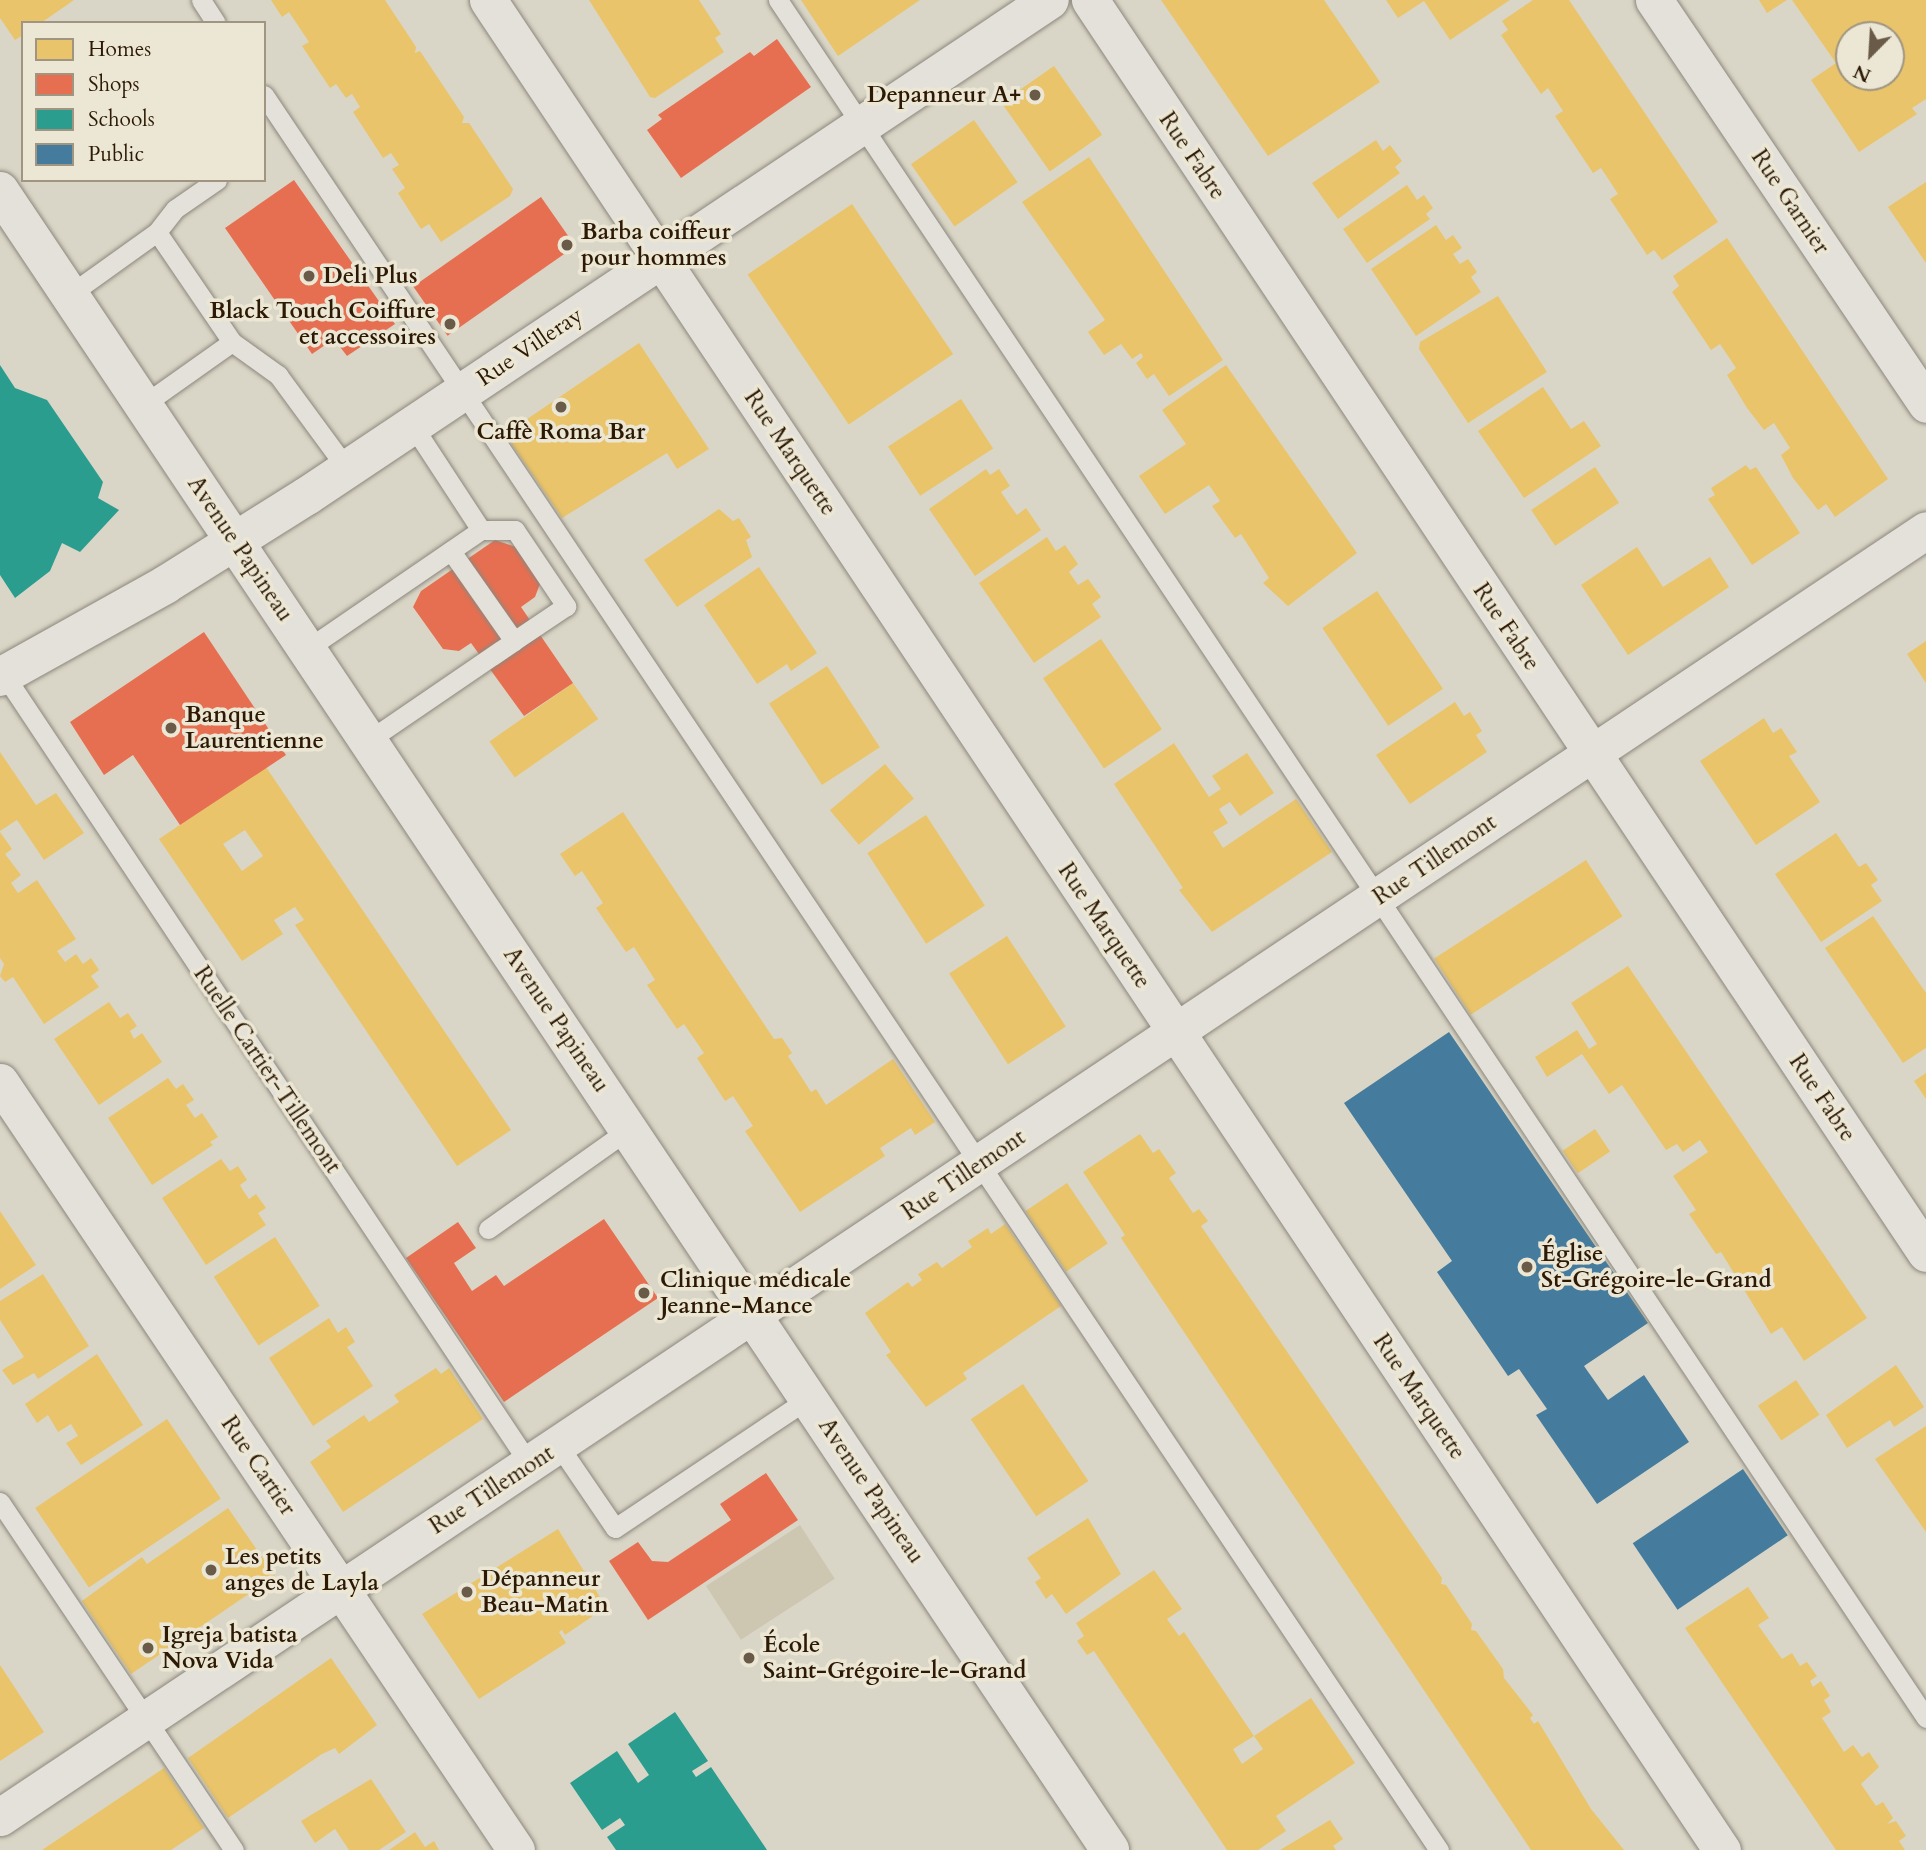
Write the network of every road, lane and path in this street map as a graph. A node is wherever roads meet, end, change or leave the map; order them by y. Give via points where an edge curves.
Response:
1 (201, 0) edge
2 (488, 0) edge
3 (778, 0) edge
4 (1050, 0) edge
5 (1090, 0) edge
6 (1654, 0) edge
7 (215, 21) edge
8 (266, 98) edge
9 (860, 126) junction
10 (214, 182) edge
11 (0, 191) edge
12 (157, 232) junction
13 (662, 259) junction
14 (69, 295) junction
15 (232, 342) junction
16 (463, 392) junction
17 (1926, 404) edge
18 (142, 405) junction
19 (412, 426) junction
20 (347, 469) junction
21 (481, 530) junction
22 (1926, 530) edge
23 (234, 542) junction
24 (451, 551) junction
25 (514, 641) junction
26 (307, 649) junction
27 (1, 673) edge
28 (369, 740) junction
29 (1591, 754) junction
30 (1379, 898) junction
31 (1175, 1032) junction
32 (0, 1082) edge
33 (629, 1129) junction
34 (980, 1164) junction
35 (488, 1229) dead end
36 (1926, 1252) edge
37 (754, 1314) junction
38 (809, 1398) junction
39 (544, 1455) junction
40 (0, 1502) edge
41 (341, 1589) junction
42 (1926, 1718) edge
43 (145, 1719) junction
44 (0, 1817) edge
45 (234, 1850) edge
46 (516, 1850) edge
47 (1110, 1850) edge
48 (1439, 1850) edge
49 (1722, 1850) edge

1 - 7 lane
2 - 13 street, Rue Marquette
3 - 9 lane
4 - 9 main road, Rue Villeray
5 - 29 street, Rue Fabre
6 - 17 street, Rue Garnier
8 - 16 lane
9 - 13 main road, Rue Villeray
9 - 30 lane
10 - 12 lane via 175,209
11 - 14 main road, Avenue Papineau
12 - 14 lane
12 - 15 lane
13 - 16 main road, Rue Villeray
13 - 31 street, Rue Marquette
14 - 18 main road, Avenue Papineau
15 - 18 lane
15 - 20 lane via 278,375
16 - 19 main road, Rue Villeray
16 - 34 lane
18 - 23 main road, Avenue Papineau
19 - 20 main road, Rue Villeray
19 - 21 lane
20 - 23 main road, Rue Villeray
21 - 24 lane
21 - 25 lane via 515,530 566,606
22 - 29 street, Rue Tillemont
23 - 26 main road, Avenue Papineau
23 - 27 main road, Rue Villeray
24 - 25 lane
24 - 26 lane
25 - 28 lane
26 - 28 main road, Avenue Papineau
27 - 39 lane, Ruelle Cartier-Tillemont
28 - 33 main road, Avenue Papineau
29 - 30 street, Rue Tillemont
29 - 36 street, Rue Fabre
30 - 31 street, Rue Tillemont
30 - 42 lane
31 - 34 street, Rue Tillemont
31 - 49 street, Rue Marquette
32 - 41 street, Rue Cartier
33 - 35 lane
33 - 37 main road, Avenue Papineau
34 - 37 street, Rue Tillemont
34 - 48 lane
37 - 38 main road, Avenue Papineau
37 - 39 street, Rue Tillemont
38 - 39 lane, Ruelle Cartier-Tillemont via 615,1528
38 - 47 main road, Avenue Papineau
39 - 41 street, Rue Tillemont
40 - 43 lane
41 - 43 street, Rue Tillemont
41 - 46 street, Rue Cartier
43 - 44 street, Rue Tillemont
43 - 45 lane

